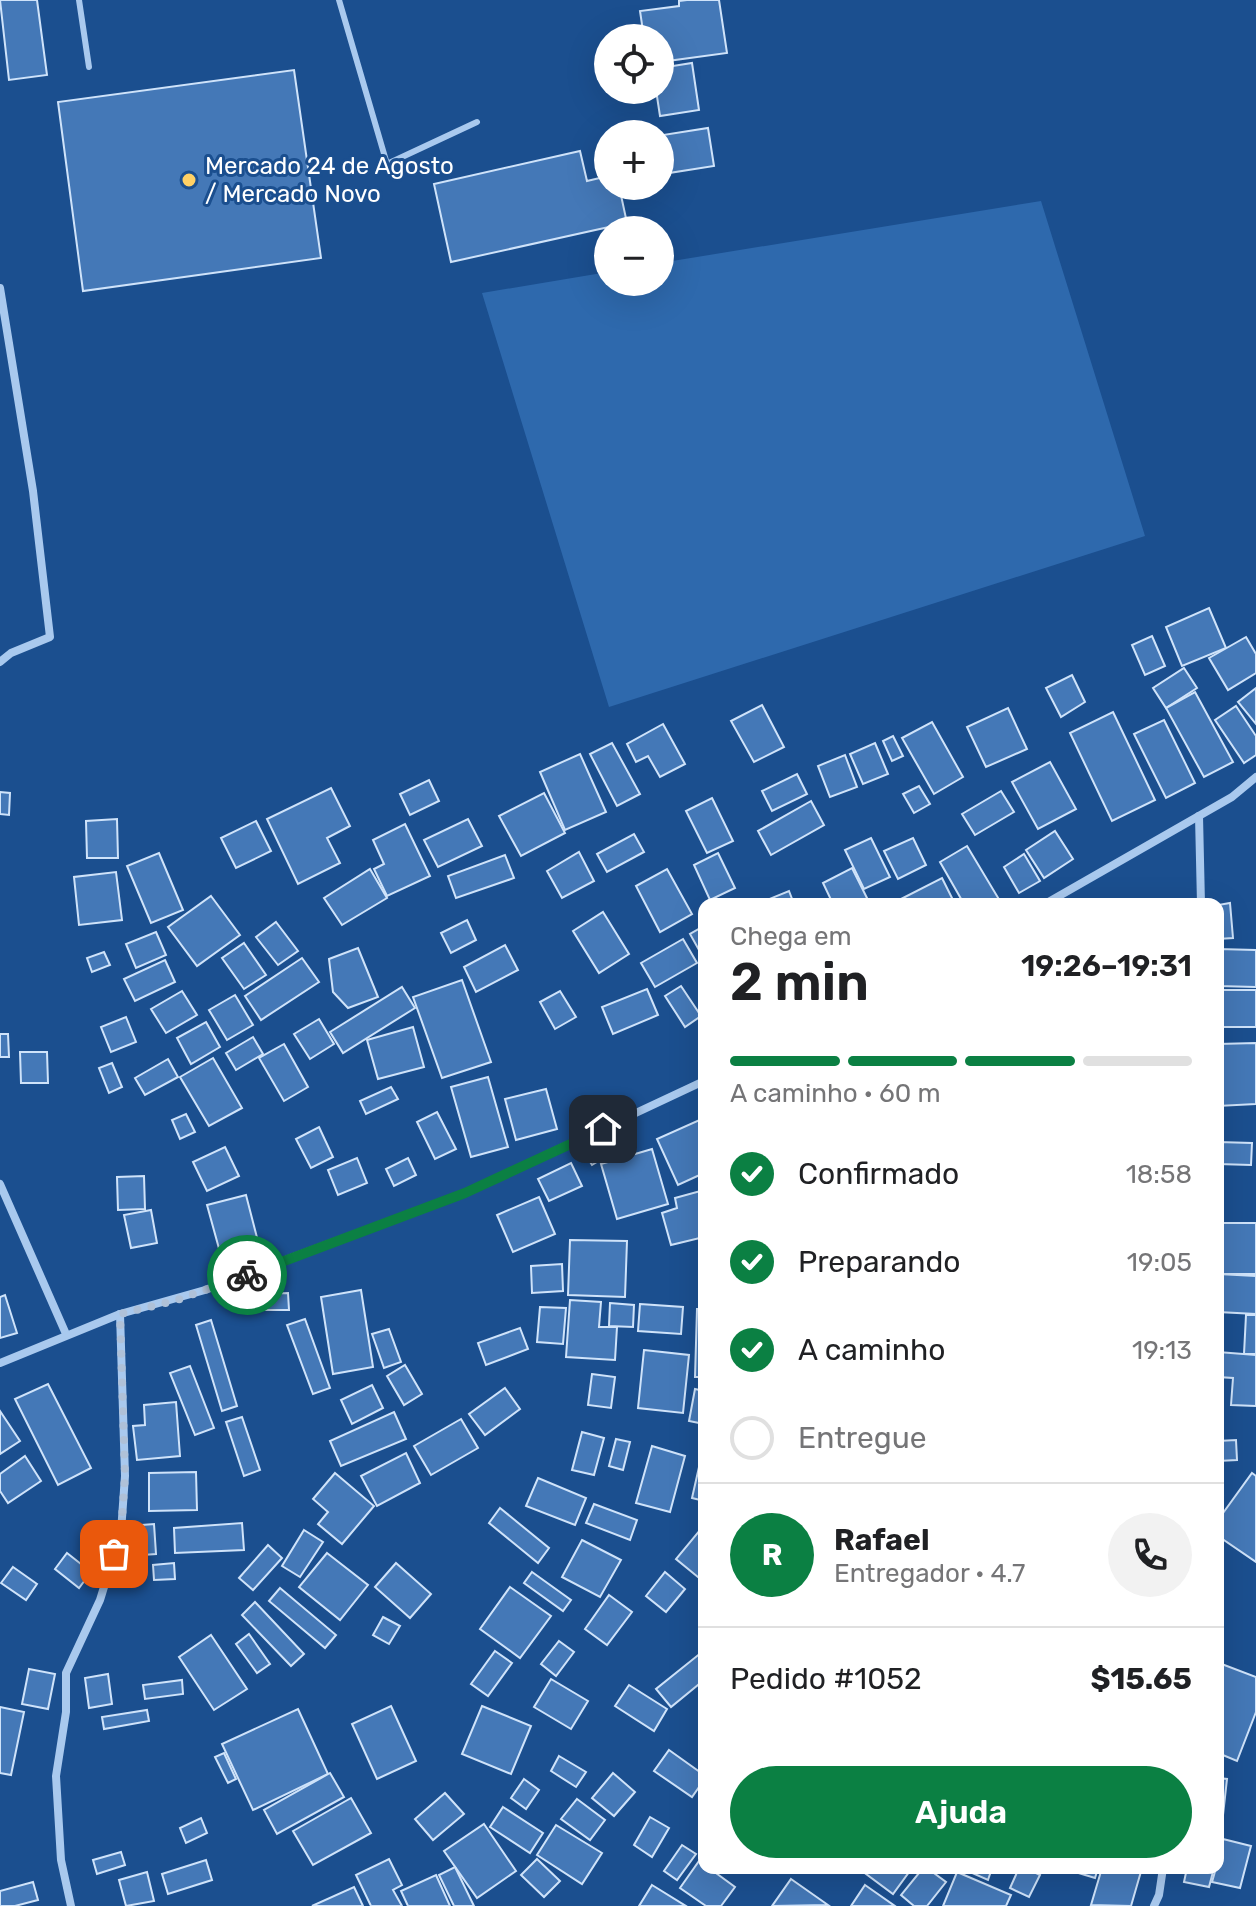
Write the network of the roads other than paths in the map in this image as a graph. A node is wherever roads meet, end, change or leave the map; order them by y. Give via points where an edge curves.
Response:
1 (79, 0) edge
2 (339, 0) edge
3 (89, 67) dead end
4 (477, 122) dead end
5 (0, 288) edge
6 (0, 662) edge
7 (1256, 777) edge
8 (1199, 816) junction
9 (1056, 898) edge
10 (1201, 898) edge
11 (698, 1084) edge
12 (0, 1184) edge
13 (120, 1314) junction
14 (66, 1334) junction
15 (0, 1363) edge
16 (1162, 1874) edge
17 (71, 1906) edge
18 (1154, 1906) edge

1 - 3 lane
2 - 4 lane via 387,164
5 - 6 street via 50,637
7 - 8 street
8 - 9 street
8 - 10 street
11 - 13 street via 465,1193 205,1290
12 - 14 street
13 - 14 street
13 - 17 street via 125,1476 121,1532 100,1600 66,1673 56,1776 61,1860
14 - 15 street
16 - 18 street

